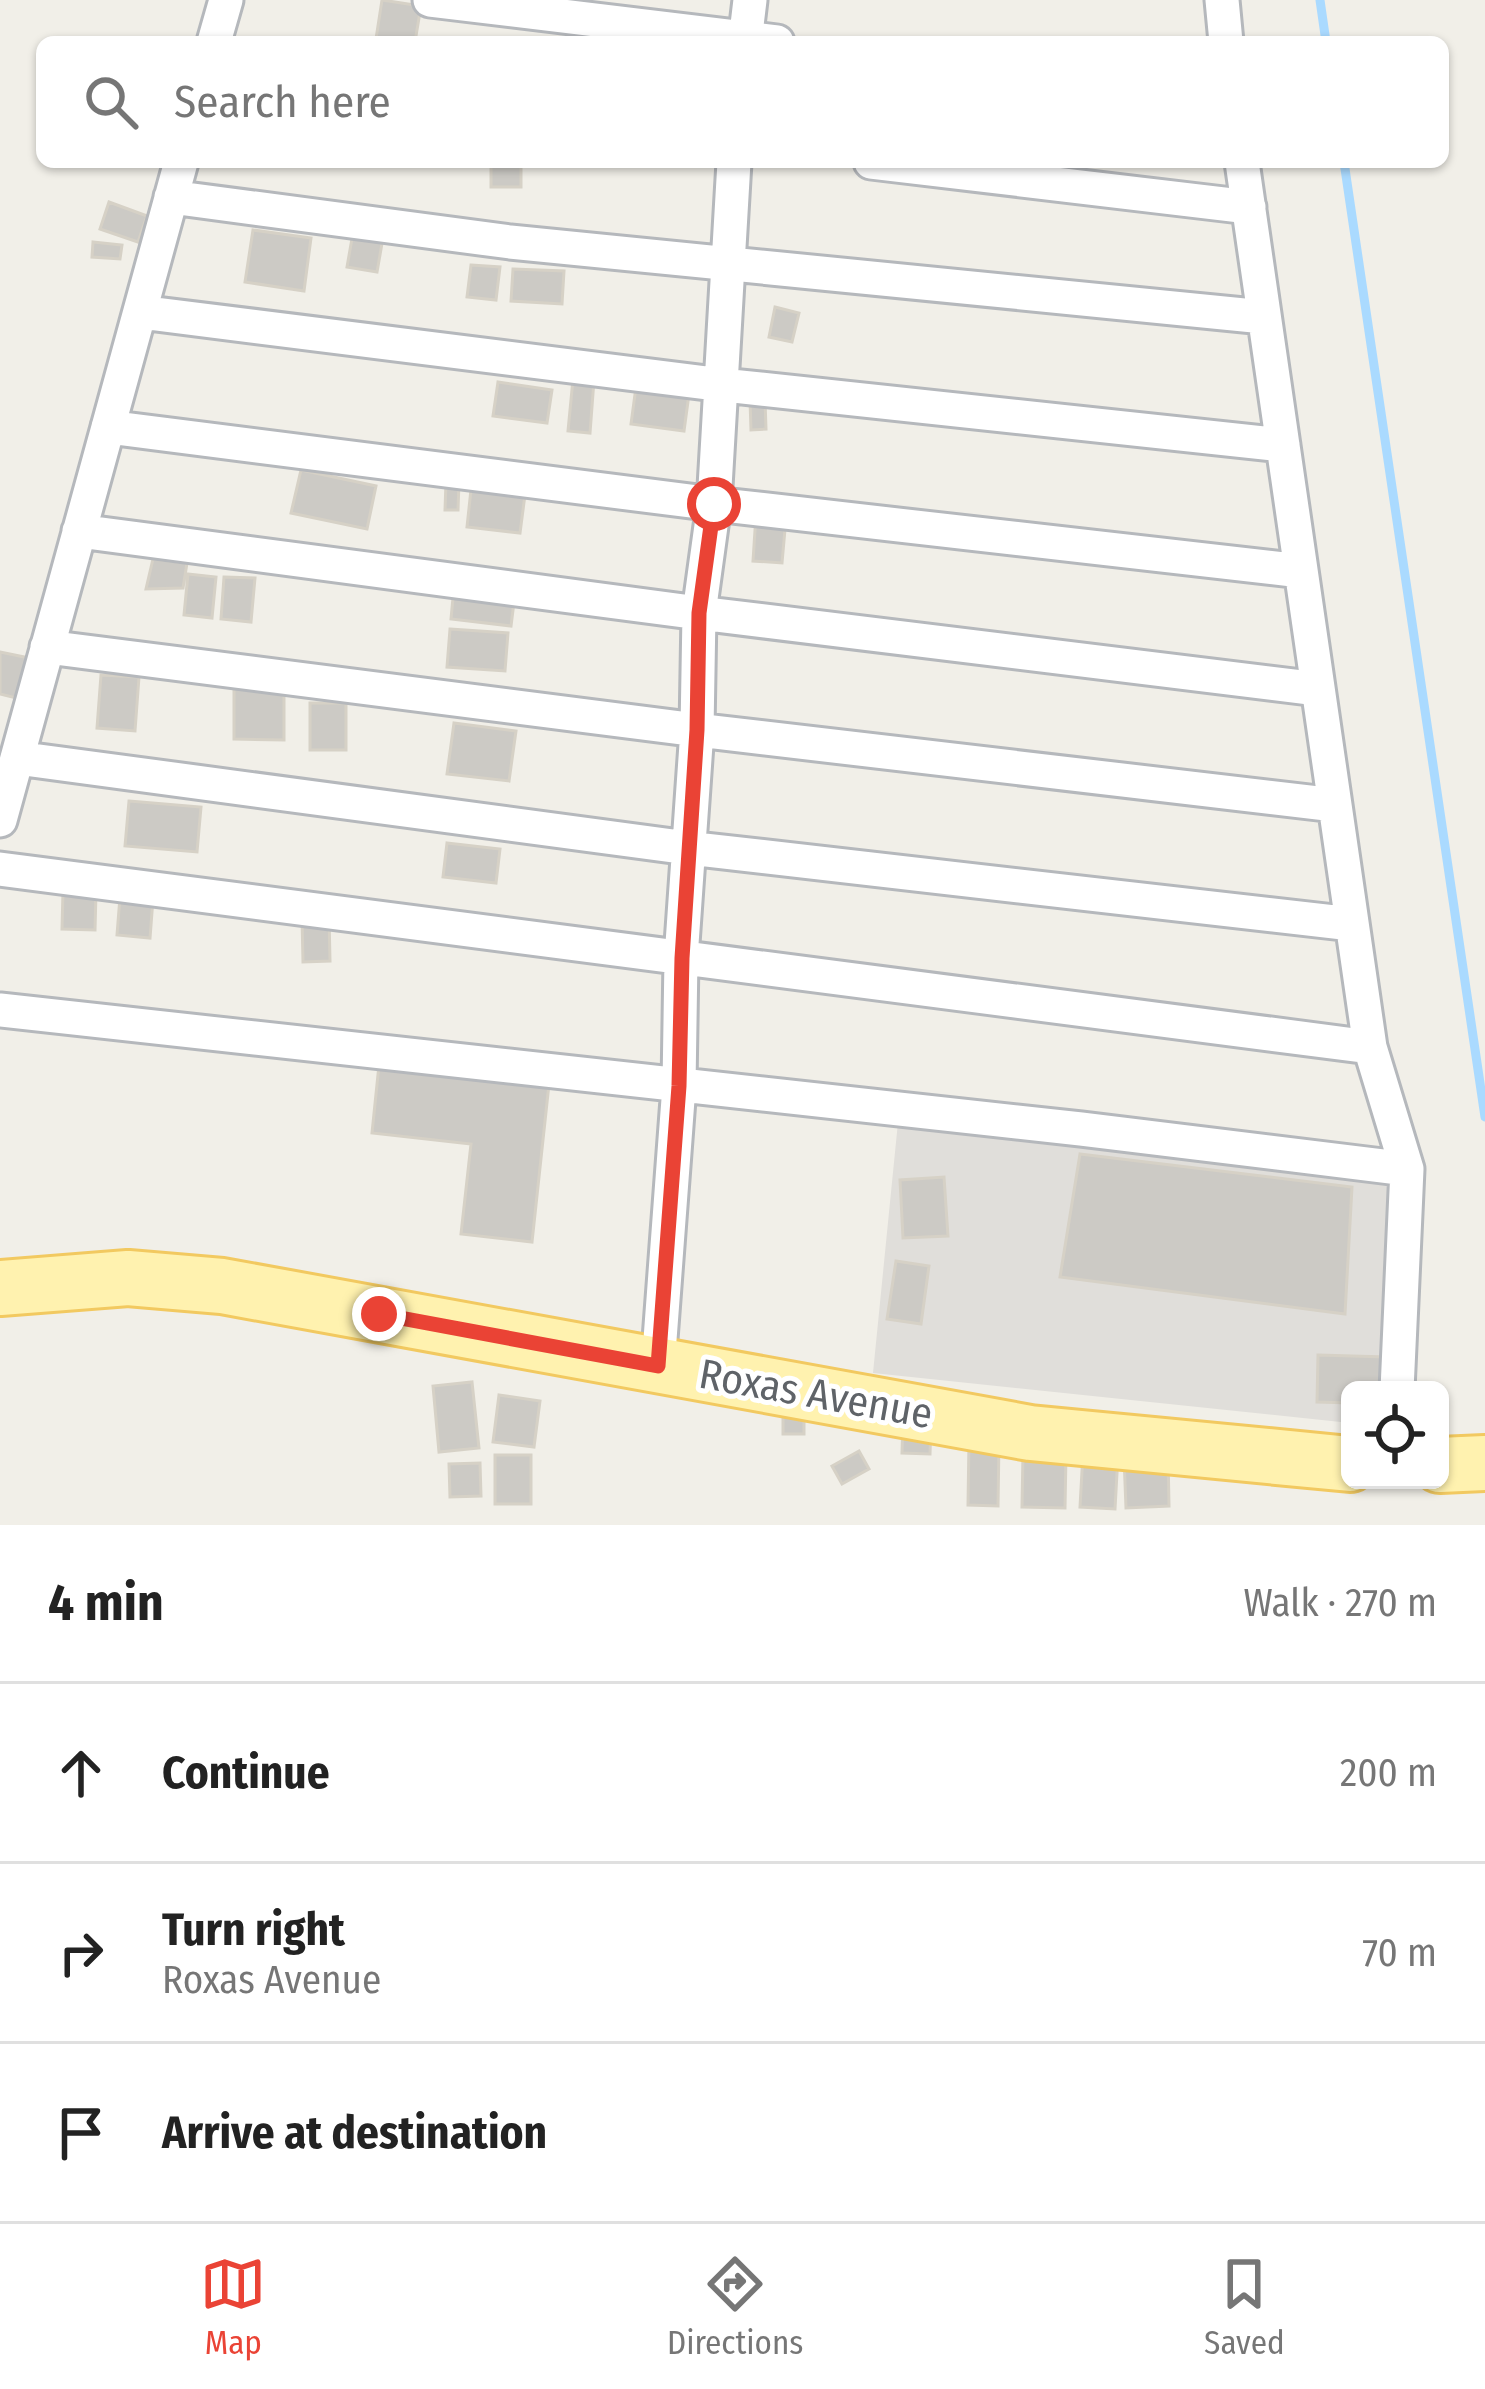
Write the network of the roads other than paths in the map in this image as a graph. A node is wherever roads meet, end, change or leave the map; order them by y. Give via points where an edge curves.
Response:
1 (226, 0) edge
2 (430, 0) edge
3 (750, 0) edge
4 (1222, 0) edge
5 (216, 36) edge
6 (715, 36) edge
7 (754, 36) edge
8 (1225, 36) edge
9 (179, 168) edge
10 (734, 168) edge
11 (923, 168) edge
12 (1243, 168) edge
13 (171, 197) junction
14 (1249, 206) junction
15 (728, 264) junction
16 (140, 312) junction
17 (1264, 316) junction
18 (723, 385) junction
19 (108, 427) junction
20 (1283, 446) junction
21 (714, 504) junction
22 (79, 531) junction
23 (1301, 571) junction
24 (699, 613) junction
25 (47, 647) junction
26 (1318, 688) junction
27 (697, 730) junction
28 (17, 758) junction
29 (1335, 805) junction
30 (0, 820) edge
31 (688, 848) junction
32 (0, 869) edge
33 (1352, 925) junction
34 (682, 958) junction
35 (0, 1010) edge
36 (1370, 1048) junction
37 (679, 1086) junction
38 (1407, 1169) junction
39 (0, 1288) edge
40 (658, 1366) junction
41 (1397, 1381) edge
42 (1341, 1463) edge
43 (1485, 1463) edge
44 (1449, 1465) edge

1 - 5 street
2 - 6 street
3 - 7 street
4 - 8 street
9 - 13 street
10 - 15 street
11 - 14 street
12 - 14 street
13 - 15 street
13 - 16 street
14 - 17 street
15 - 17 street
15 - 18 street
16 - 18 street
16 - 19 street
17 - 20 street
18 - 20 street
18 - 21 street
19 - 21 street
19 - 22 street
20 - 23 street
21 - 23 street
21 - 24 street
22 - 24 street
22 - 25 street
23 - 26 street
24 - 26 street
24 - 27 street
25 - 27 street
25 - 28 street
26 - 29 street
27 - 29 street
27 - 31 street
28 - 30 street
28 - 31 street
29 - 33 street
31 - 33 street
31 - 34 street
32 - 34 street
33 - 36 street
34 - 36 street
34 - 37 street
35 - 37 street
36 - 38 street
37 - 38 street
37 - 40 street
38 - 41 street
39 - 40 main road, Roxas Avenue via 128,1278 222,1286
40 - 42 main road, Roxas Avenue via 1030,1433
43 - 44 main road

